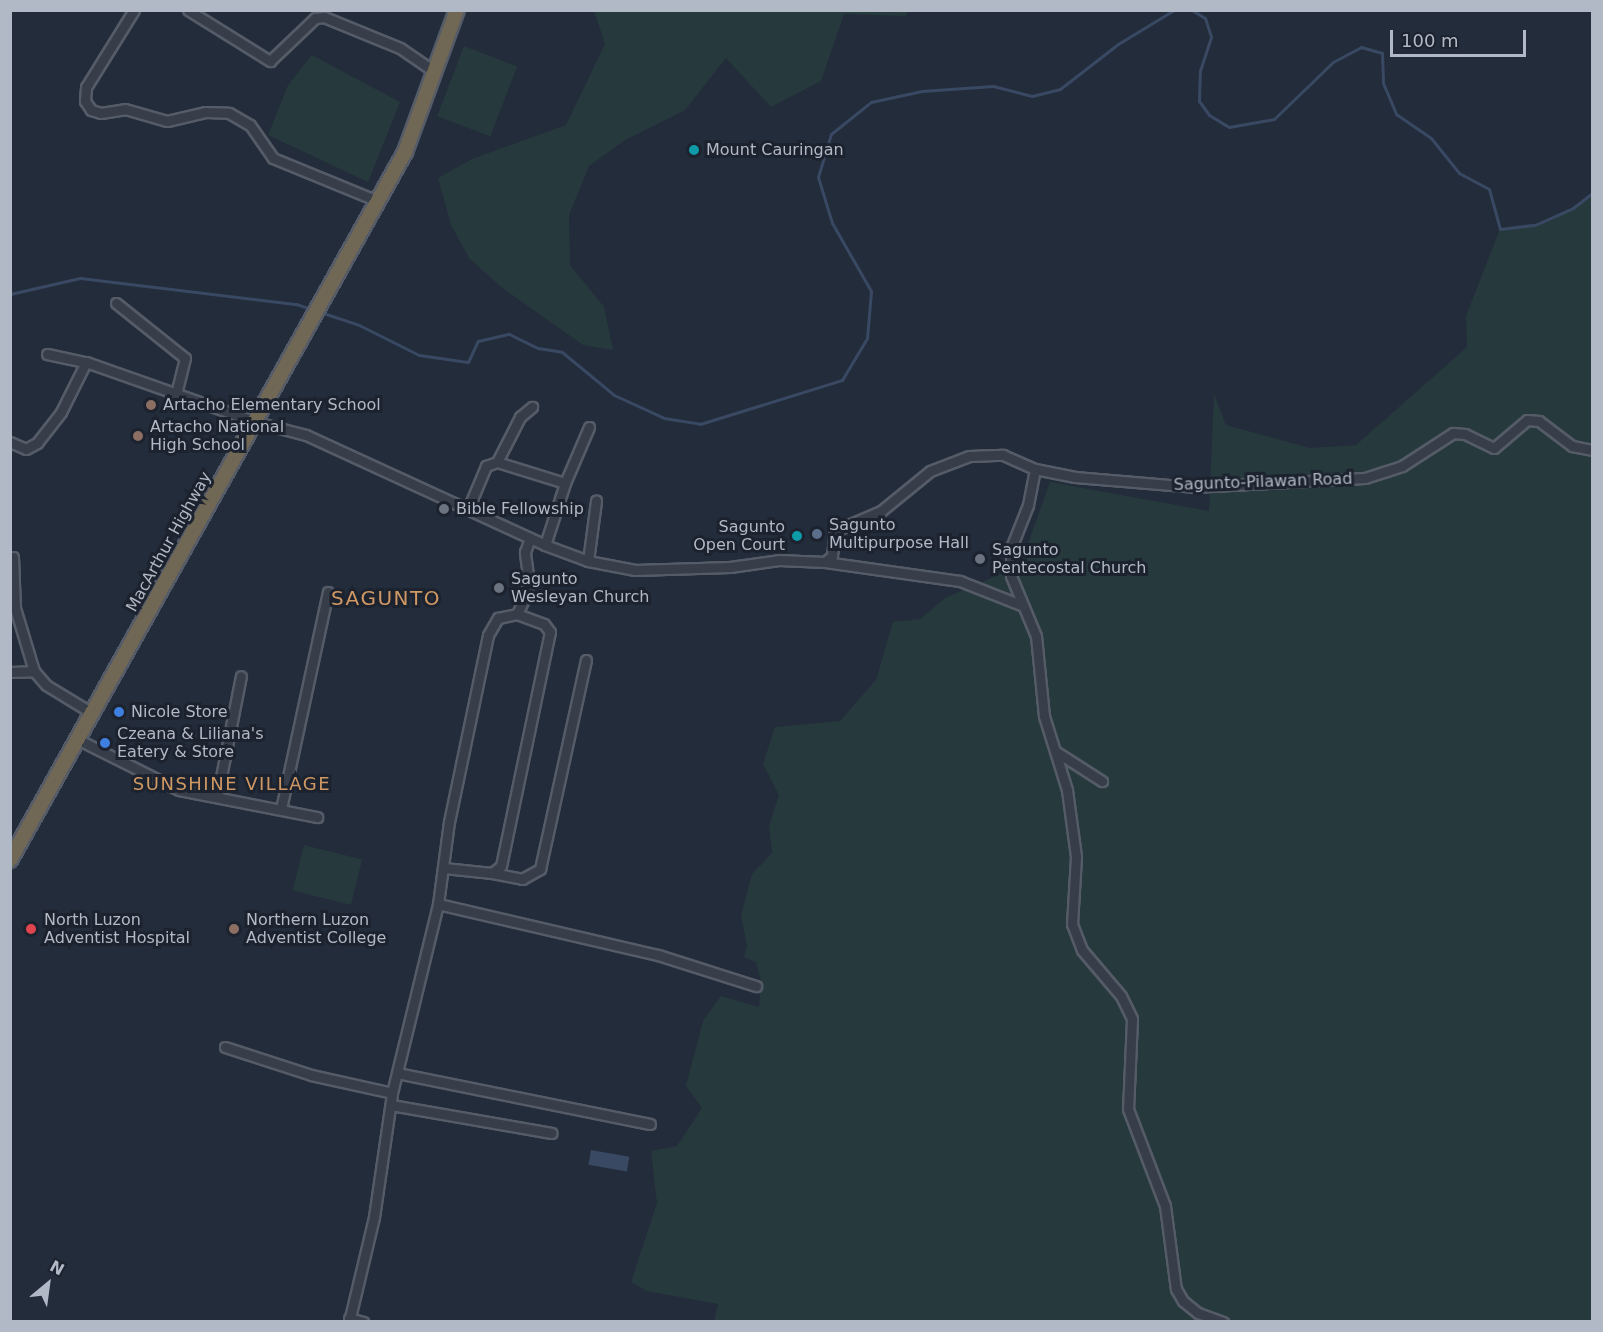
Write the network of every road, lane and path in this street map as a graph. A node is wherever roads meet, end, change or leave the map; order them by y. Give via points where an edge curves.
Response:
1 (134, 10) edge
2 (188, 10) edge
3 (457, 10) edge
4 (435, 72) junction
5 (378, 201) junction
6 (116, 303) dead end
7 (47, 354) dead end
8 (86, 362) junction
9 (176, 393) junction
10 (532, 407) dead end
11 (256, 422) junction
12 (589, 427) dead end
13 (10, 442) edge
14 (1593, 450) edge
15 (497, 462) junction
16 (1035, 469) junction
17 (565, 483) junction
18 (596, 501) dead end
19 (468, 509) junction
20 (530, 538) junction
21 (545, 545) junction
22 (13, 557) dead end
23 (588, 561) junction
24 (825, 562) junction
25 (328, 592) dead end
26 (1021, 604) junction
27 (517, 614) junction
28 (586, 660) dead end
29 (34, 671) junction
30 (10, 672) edge
31 (241, 676) dead end
32 (92, 713) junction
33 (77, 739) junction
34 (1055, 752) junction
35 (1102, 781) dead end
36 (217, 797) junction
37 (281, 809) junction
38 (317, 817) dead end
39 (10, 860) edge
40 (444, 868) junction
41 (492, 873) junction
42 (438, 903) junction
43 (756, 986) dead end
44 (225, 1047) dead end
45 (397, 1073) junction
46 (392, 1094) junction
47 (391, 1105) junction
48 (650, 1124) dead end
49 (552, 1133) dead end
50 (349, 1320) edge
51 (363, 1322) edge
52 (1223, 1322) edge

1 - 5 street via 86,87 85,100 90,110 100,113 126,109 167,121 205,112 229,113 250,125 273,158
2 - 4 street via 270,61 315,18 324,17 400,48
3 - 4 highway, MacArthur Highway
4 - 5 highway, MacArthur Highway via 420,119
5 - 11 highway, MacArthur Highway
6 - 9 street via 185,358
7 - 8 street
8 - 9 street
8 - 13 street via 61,412 37,442 26,449
9 - 11 street
10 - 15 street via 520,417
11 - 19 street via 306,435 361,457
11 - 32 highway, MacArthur Highway
12 - 17 street
14 - 16 street, Sagunto-Pilawan Road via 1572,446 1539,421 1527,420 1494,448 1465,434 1453,433 1402,466 1365,478 1185,487
15 - 17 street
15 - 19 street via 486,466
16 - 24 street, Sagunto-Pilawan Road via 1003,455 951,460 923,476 881,511 839,529 830,559
16 - 26 street via 1028,505 1011,553 1012,581
17 - 21 street
18 - 23 street
19 - 20 street
20 - 21 street
20 - 27 street via 525,552 530,582
21 - 23 street
22 - 29 street via 15,608
23 - 24 street via 618,569 660,571 779,560
24 - 26 street via 960,581
25 - 37 street
26 - 34 street via 1036,636 1041,696
27 - 40 street via 498,618 488,635 449,822
27 - 41 street via 544,624 550,632 501,866
28 - 41 street via 540,869 522,879
29 - 30 street
29 - 32 street via 45,685
31 - 36 street
32 - 33 highway, MacArthur Highway
33 - 36 street via 171,788
33 - 39 highway, MacArthur Highway
34 - 35 street
34 - 52 street via 1067,790 1076,858 1072,924 1082,950 1121,996 1132,1018 1126,1100 1165,1206 1176,1289 1198,1313
36 - 37 street
37 - 38 street
40 - 41 street
40 - 42 street
42 - 43 street via 658,955
42 - 45 street
44 - 46 street via 311,1075
45 - 46 street
45 - 48 street
46 - 47 street
47 - 49 street
47 - 50 street via 374,1217
50 - 51 street

